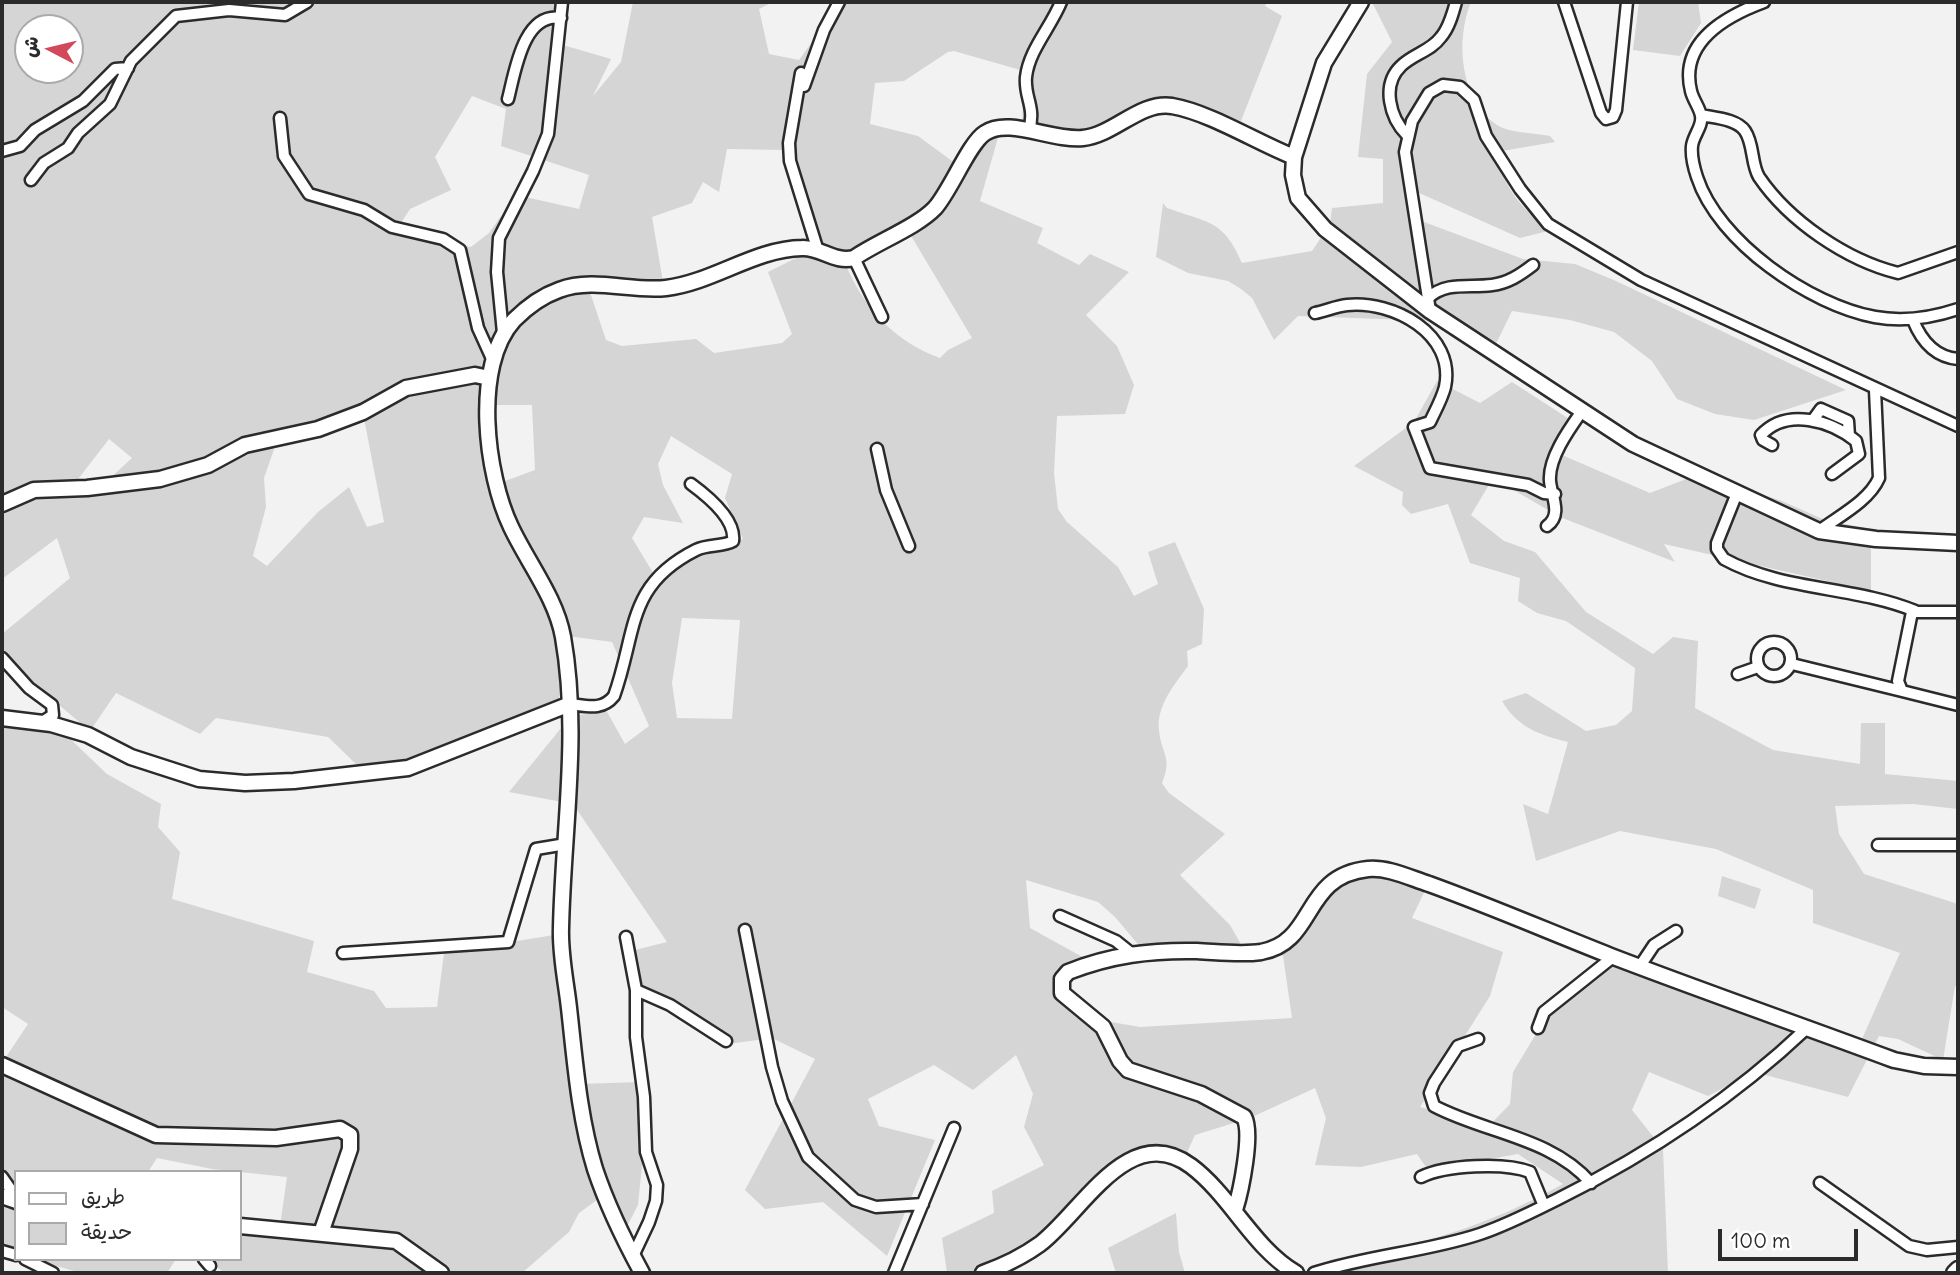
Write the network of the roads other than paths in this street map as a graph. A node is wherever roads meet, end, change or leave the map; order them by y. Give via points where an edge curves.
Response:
1 (307, 2) edge
2 (562, 2) edge
3 (839, 2) edge
4 (1061, 2) edge
5 (1361, 2) edge
6 (1456, 2) edge
7 (1564, 2) edge
8 (1628, 2) edge
9 (1763, 2) edge
10 (561, 18) junction
11 (128, 68) junction
12 (801, 73) dead end
13 (508, 99) dead end
14 (798, 99) junction
15 (1701, 115) junction
16 (280, 118) dead end
17 (1029, 131) junction
18 (1407, 135) junction
19 (2, 151) edge
20 (1294, 157) junction
21 (31, 180) dead end
22 (818, 251) junction
23 (1958, 252) edge
24 (854, 258) junction
25 (1532, 265) dead end
26 (1429, 304) junction
27 (1958, 309) edge
28 (1315, 313) dead end
29 (883, 317) dead end
30 (1913, 320) junction
31 (503, 333) junction
32 (1958, 359) edge
33 (493, 361) junction
34 (489, 378) junction
35 (1875, 390) junction
36 (1582, 411) junction
37 (1958, 426) edge
38 (1878, 443) junction
39 (1772, 445) dead end
40 (1857, 446) junction
41 (877, 449) dead end
42 (1832, 474) dead end
43 (691, 484) dead end
44 (1737, 493) junction
45 (1555, 494) junction
46 (2, 504) edge
47 (1546, 526) dead end
48 (1819, 531) junction
49 (1958, 542) edge
50 (909, 546) dead end
51 (1915, 611) junction
52 (1958, 612) edge
53 (2, 658) edge
54 (1791, 664) junction
55 (1758, 667) junction
56 (1738, 674) dead end
57 (1902, 691) junction
58 (570, 704) junction
59 (1958, 705) edge
60 (2, 718) edge
61 (38, 723) junction
62 (566, 844) junction
63 (1878, 845) dead end
64 (1958, 845) edge
65 (1060, 916) dead end
66 (745, 930) dead end
67 (1676, 931) dead end
68 (626, 937) dead end
69 (343, 953) dead end
70 (1131, 953) junction
71 (1613, 957) junction
72 (1640, 966) junction
73 (636, 989) junction
74 (1538, 1028) dead end
75 (1807, 1028) junction
76 (1478, 1039) dead end
77 (726, 1041) dead end
78 (2, 1065) edge
79 (1958, 1067) edge
80 (954, 1128) dead end
81 (2, 1177) edge
82 (1421, 1177) dead end
83 (1591, 1183) junction
84 (1820, 1183) dead end
85 (14, 1196) edge
86 (923, 1204) junction
87 (1544, 1206) junction
88 (1235, 1209) junction
89 (242, 1226) edge
90 (321, 1233) junction
91 (1958, 1247) edge
92 (633, 1256) junction
93 (29, 1261) edge
94 (1346, 1268) edge
95 (1958, 1269) edge
96 (53, 1273) edge
97 (441, 1273) edge
98 (642, 1273) edge
99 (894, 1273) edge
100 (983, 1273) edge
101 (1296, 1273) edge
102 (1314, 1273) edge
103 (1954, 1273) edge

1 - 11 street via 285,15 229,10 176,16
2 - 10 street
3 - 14 street
4 - 17 street via 1029,59 1026,80 1033,115
5 - 20 street via 1324,63
6 - 18 street via 1444,35 1393,76 1390,107 1396,124
7 - 8 street via 1606,119 1616,110
9 - 15 street via 1719,22 1699,44 1690,75
10 - 13 street via 546,18 534,26
10 - 31 street via 548,134 499,238
11 - 19 street via 115,69 83,101 34,130 20,146
11 - 21 street via 110,104
12 - 14 street
14 - 22 street via 790,161
15 - 23 street via 1736,123 1746,132 1757,175 1783,206 1848,253 1898,273
15 - 30 street via 1692,146 1697,179 1749,251 1778,274 1852,310
16 - 33 street via 284,156 309,194 364,210 392,227 443,239 460,250 478,328
17 - 20 street via 1051,137 1095,136 1148,109 1167,106
17 - 24 street via 998,127 987,131 932,211
18 - 26 street via 1405,152
18 - 35 street via 1429,93 1443,85 1460,87 1474,100 1486,136 1548,224 1641,280
20 - 26 street via 1294,186 1302,206 1381,276
22 - 24 street via 841,260
22 - 31 street via 799,248 753,257 713,275 666,288 597,285 561,289 529,307
24 - 29 street
25 - 26 street via 1493,285 1442,288
26 - 36 street
27 - 30 street
28 - 45 street via 1356,306 1396,312 1428,331 1442,352 1445,386 1430,422 1414,427 1430,468
30 - 32 street via 1939,355
31 - 33 street
33 - 34 street
34 - 46 street via 475,375 406,388 363,412 318,429 245,445 208,465 171,476 130,484 34,490
34 - 58 street via 493,472 512,529 562,632
35 - 37 street
35 - 38 street
36 - 44 street via 1633,444
36 - 45 street via 1553,466 1550,482
38 - 40 street
38 - 48 street via 1876,486
39 - 40 street via 1761,435 1769,427 1813,420 1849,436
40 - 42 street via 1859,454
41 - 50 street via 886,490
43 - 58 street via 713,501 732,531 733,541 695,551 654,581 642,596 614,696 598,707
44 - 48 street
44 - 51 street via 1717,543 1724,559 1806,585 1847,591
45 - 47 street via 1555,517
48 - 49 street
51 - 52 street
51 - 57 street via 1909,619 1898,669
53 - 61 street via 52,705 51,719
54 - 55 street via 1780,676 1772,677
54 - 55 street via 1786,646 1768,642 1756,657
54 - 57 street
55 - 56 street
57 - 59 street
58 - 61 street via 408,768 245,783 199,779 131,757 89,735
58 - 62 street
60 - 61 street
62 - 69 street via 536,849 508,942
62 - 92 street via 562,948 576,1076 595,1168
63 - 64 street
65 - 70 street
66 - 86 street via 772,1067 807,1157 855,1200 876,1207
67 - 72 street via 1654,945
68 - 73 street
70 - 71 street via 1273,949 1289,941 1325,887 1346,874 1370,869 1453,892
70 - 88 street via 1068,972 1061,990 1103,1027 1128,1070 1201,1094 1244,1117 1248,1129
71 - 72 street
71 - 74 street via 1544,1012
72 - 75 street
73 - 77 street
73 - 92 street via 646,1152 657,1192
75 - 79 street via 1894,1060
75 - 83 street via 1692,1122
76 - 83 street via 1458,1046 1430,1093 1434,1106 1532,1143 1572,1165
78 - 90 street via 156,1135 276,1138 344,1130 350,1135 350,1149
80 - 86 street
81 - 85 street
82 - 87 street via 1475,1167 1517,1167 1530,1172
83 - 87 street
84 - 91 street via 1909,1246 1927,1250
86 - 99 street
87 - 94 street via 1480,1234
88 - 100 street via 1185,1161 1158,1154 1139,1156 1119,1164 1041,1243
88 - 101 street via 1275,1259
89 - 90 street
90 - 97 street via 396,1241
92 - 98 street
93 - 96 street
94 - 102 street
95 - 103 street

